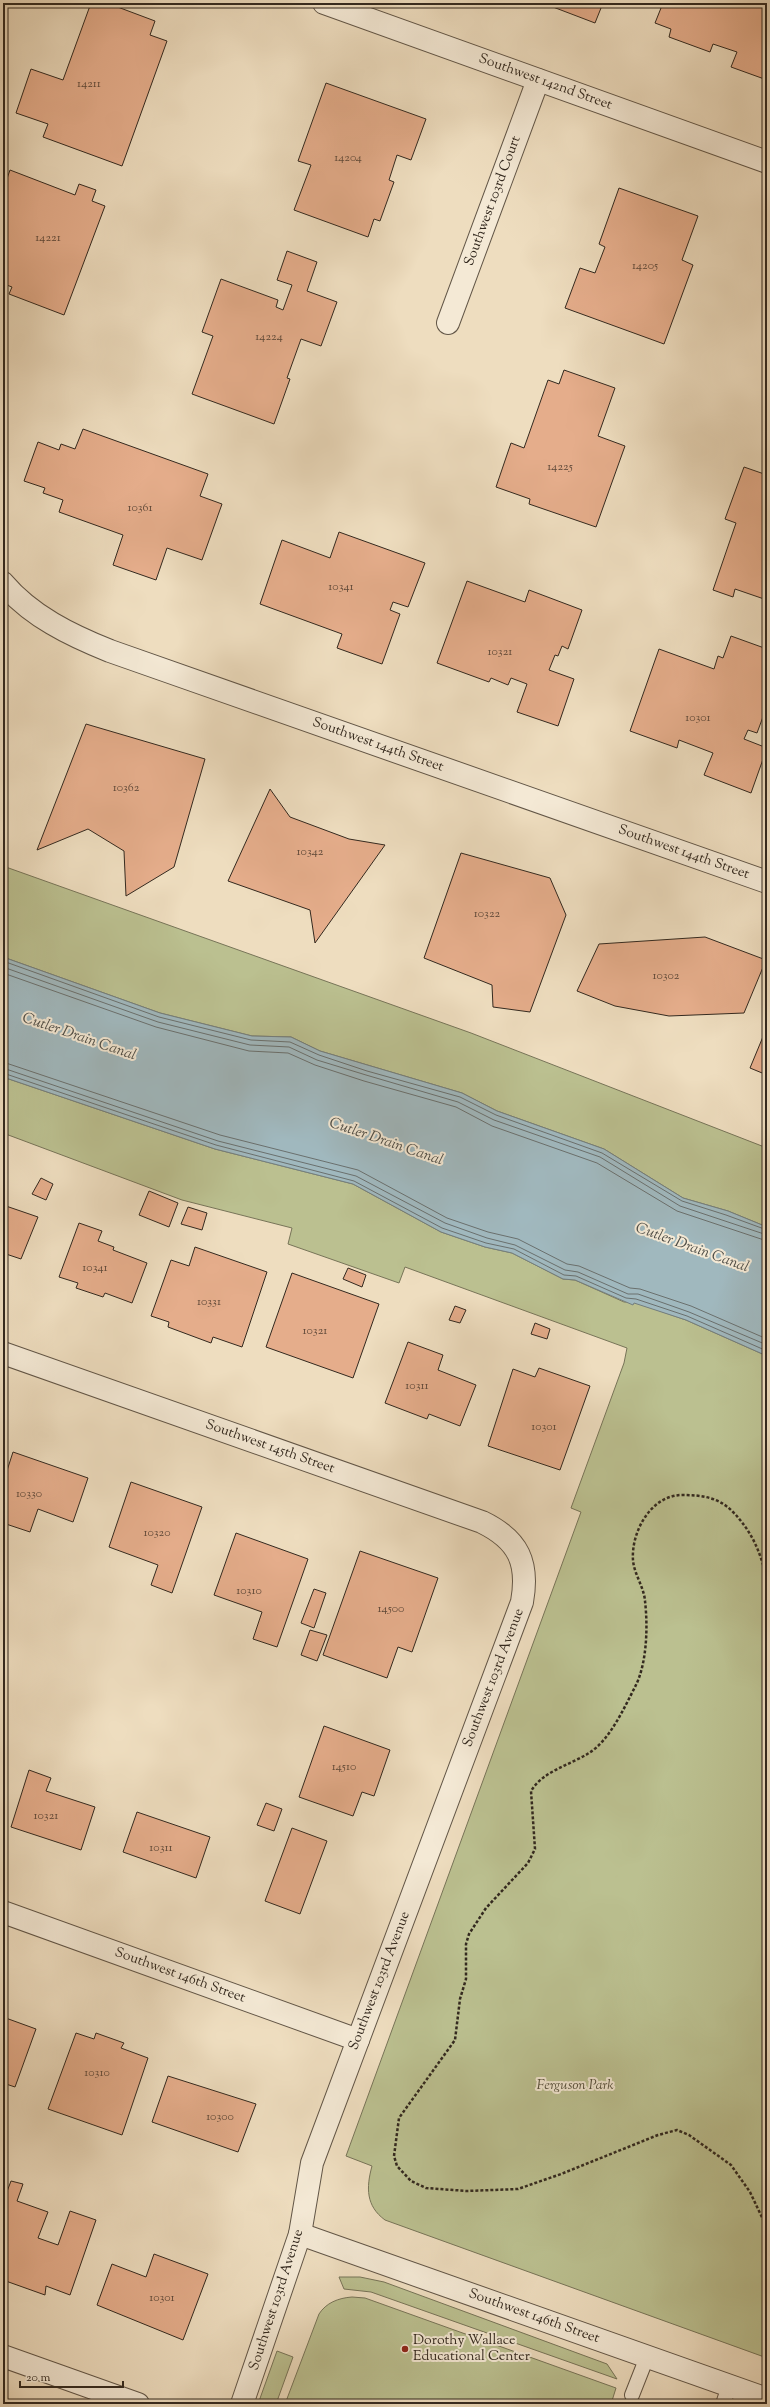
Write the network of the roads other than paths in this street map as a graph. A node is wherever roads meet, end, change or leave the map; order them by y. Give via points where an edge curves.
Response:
1 (324, 3) edge
2 (538, 80) junction
3 (767, 162) edge
4 (448, 323) dead end
5 (3, 584) edge
6 (767, 882) edge
7 (3, 1353) edge
8 (523, 1562) joint
9 (3, 1912) edge
10 (358, 2040) junction
11 (300, 2234) junction
12 (3, 2356) edge
13 (647, 2357) junction
14 (632, 2395) dead end
15 (726, 2395) edge
16 (767, 2399) edge
17 (138, 2404) edge
18 (242, 2404) edge

1 - 2 street, Southwest 142nd Street
2 - 3 street, Southwest 142nd Street
2 - 4 street, Southwest 103rd Court
5 - 6 street, Southwest 144th Street via 41,617 64,631 110,651
7 - 8 street, Southwest 145th Street via 482,1522 497,1529
8 - 10 street, Southwest 103rd Avenue via 525,1575 522,1602
9 - 10 street, Southwest 146th Street
10 - 11 street, Southwest 103rd Avenue via 312,2163
11 - 13 street, Southwest 146th Street
11 - 18 street, Southwest 103rd Avenue
12 - 17 street
13 - 14 lane
13 - 15 street, Southwest 146th Street
15 - 16 street, Southwest 146th Street

